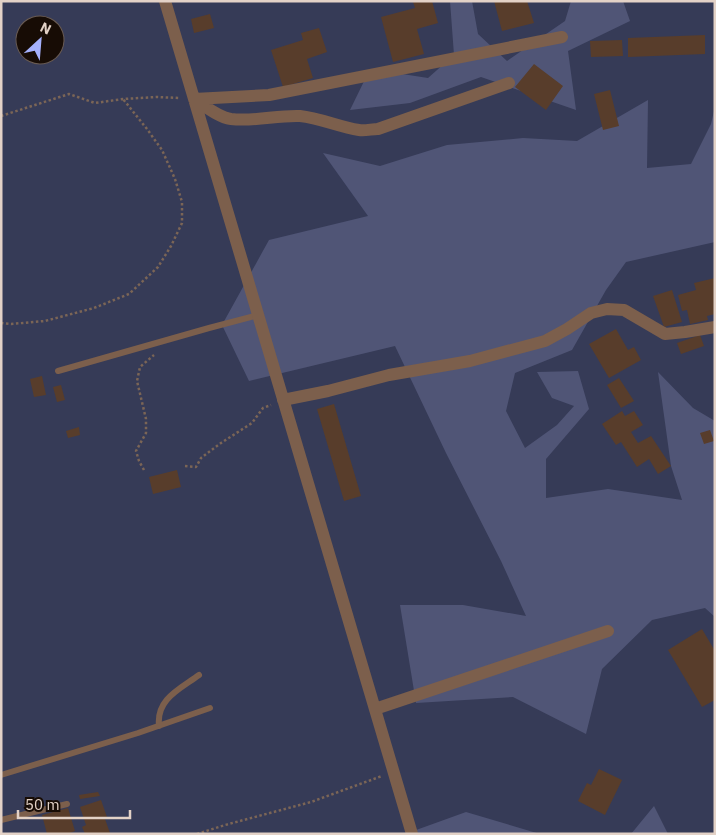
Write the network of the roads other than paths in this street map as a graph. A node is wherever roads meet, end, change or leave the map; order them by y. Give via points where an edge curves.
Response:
1 (165, 1) edge
2 (562, 37) dead end
3 (509, 83) dead end
4 (194, 99) junction
5 (258, 315) junction
6 (715, 327) edge
7 (58, 371) dead end
8 (284, 400) junction
9 (608, 630) dead end
10 (199, 675) dead end
11 (210, 708) dead end
12 (375, 709) junction
13 (159, 726) junction
14 (1, 775) edge
15 (66, 804) dead end
16 (1, 820) edge
17 (412, 834) edge

1 - 4 street
2 - 4 street via 269,95
3 - 4 street via 378,129 362,130 302,116 229,119
4 - 5 street
5 - 7 lane
5 - 8 street
6 - 8 street via 665,334 624,310 607,308 592,313 545,341 470,361 389,375
8 - 12 street
9 - 12 street
10 - 13 lane via 169,697 158,717
11 - 13 lane
12 - 17 street
13 - 14 lane
15 - 16 lane

